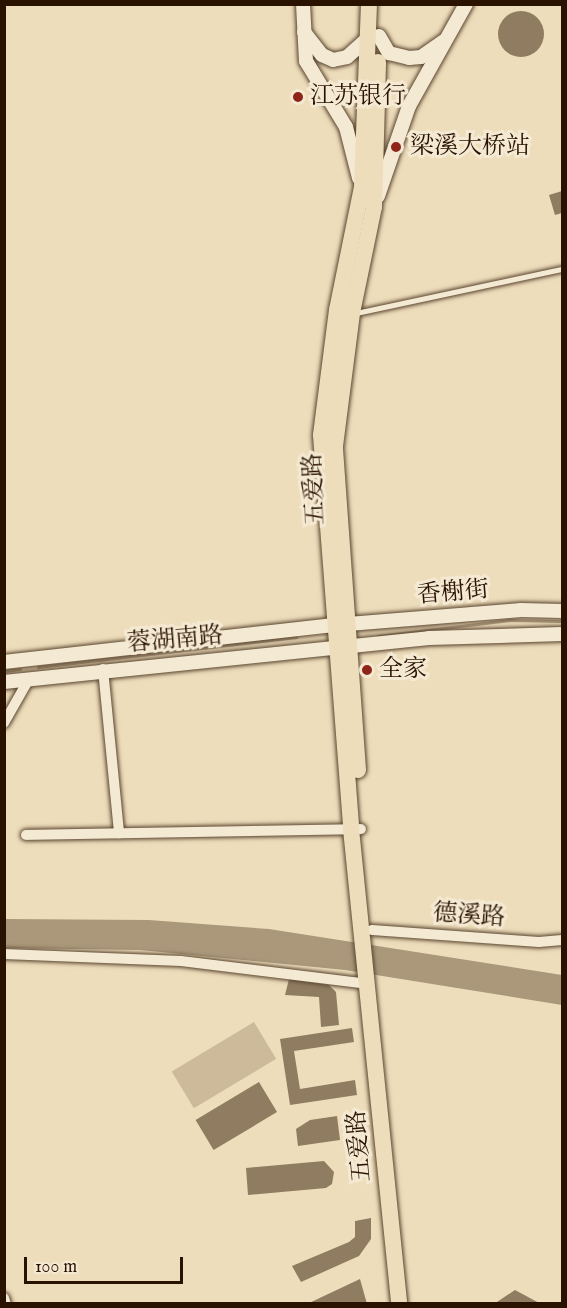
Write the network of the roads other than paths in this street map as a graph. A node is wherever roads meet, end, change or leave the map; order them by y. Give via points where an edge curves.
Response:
1 (303, 4) edge
2 (369, 4) edge
3 (379, 4) edge
4 (466, 4) edge
5 (303, 31) junction
6 (374, 36) junction
7 (451, 36) junction
8 (362, 187) junction
9 (374, 207) junction
10 (562, 269) edge
11 (352, 313) junction
12 (562, 611) edge
13 (342, 624) junction
14 (562, 634) edge
15 (344, 647) junction
16 (27, 659) junction
17 (4, 662) edge
18 (103, 669) junction
19 (29, 679) junction
20 (4, 682) edge
21 (4, 723) edge
22 (356, 829) junction
23 (118, 833) junction
24 (26, 836) dead end
25 (370, 937) junction
26 (562, 940) edge
27 (4, 954) edge
28 (373, 984) junction
29 (4, 1298) edge
30 (6, 1304) edge
31 (399, 1304) edge
32 (409, 1304) edge

1 - 5 main road
2 - 6 main road
3 - 6 main road
4 - 7 main road
5 - 6 main road via 322,55 333,60 347,57
5 - 8 main road via 306,61 346,128
6 - 7 main road via 389,52 409,58 421,57
6 - 8 main road, 五爱路
6 - 9 main road, 五爱路
7 - 9 main road via 405,116
8 - 13 main road, 五爱路 via 337,310 321,435
9 - 11 main road, 五爱路
10 - 11 lane via 371,313
11 - 13 main road, 五爱路 via 335,446
12 - 13 main road, 香榭街 via 521,610
13 - 15 main road, 五爱路
13 - 16 main road, 蓉湖南路
14 - 15 main road, 蓉湖南路 via 429,638
15 - 18 main road, 蓉湖南路
15 - 22 main road, 五爱路
16 - 17 main road, 蓉湖南路
16 - 19 main road
18 - 19 main road, 蓉湖南路
18 - 23 street
19 - 20 main road, 蓉湖南路
19 - 21 street
22 - 23 street
22 - 25 main road, 五爱路
23 - 24 street
25 - 26 street, 德溪路
25 - 28 main road, 五爱路
27 - 28 street via 181,961
28 - 31 main road, 五爱路
28 - 32 main road, 五爱路
29 - 30 street

